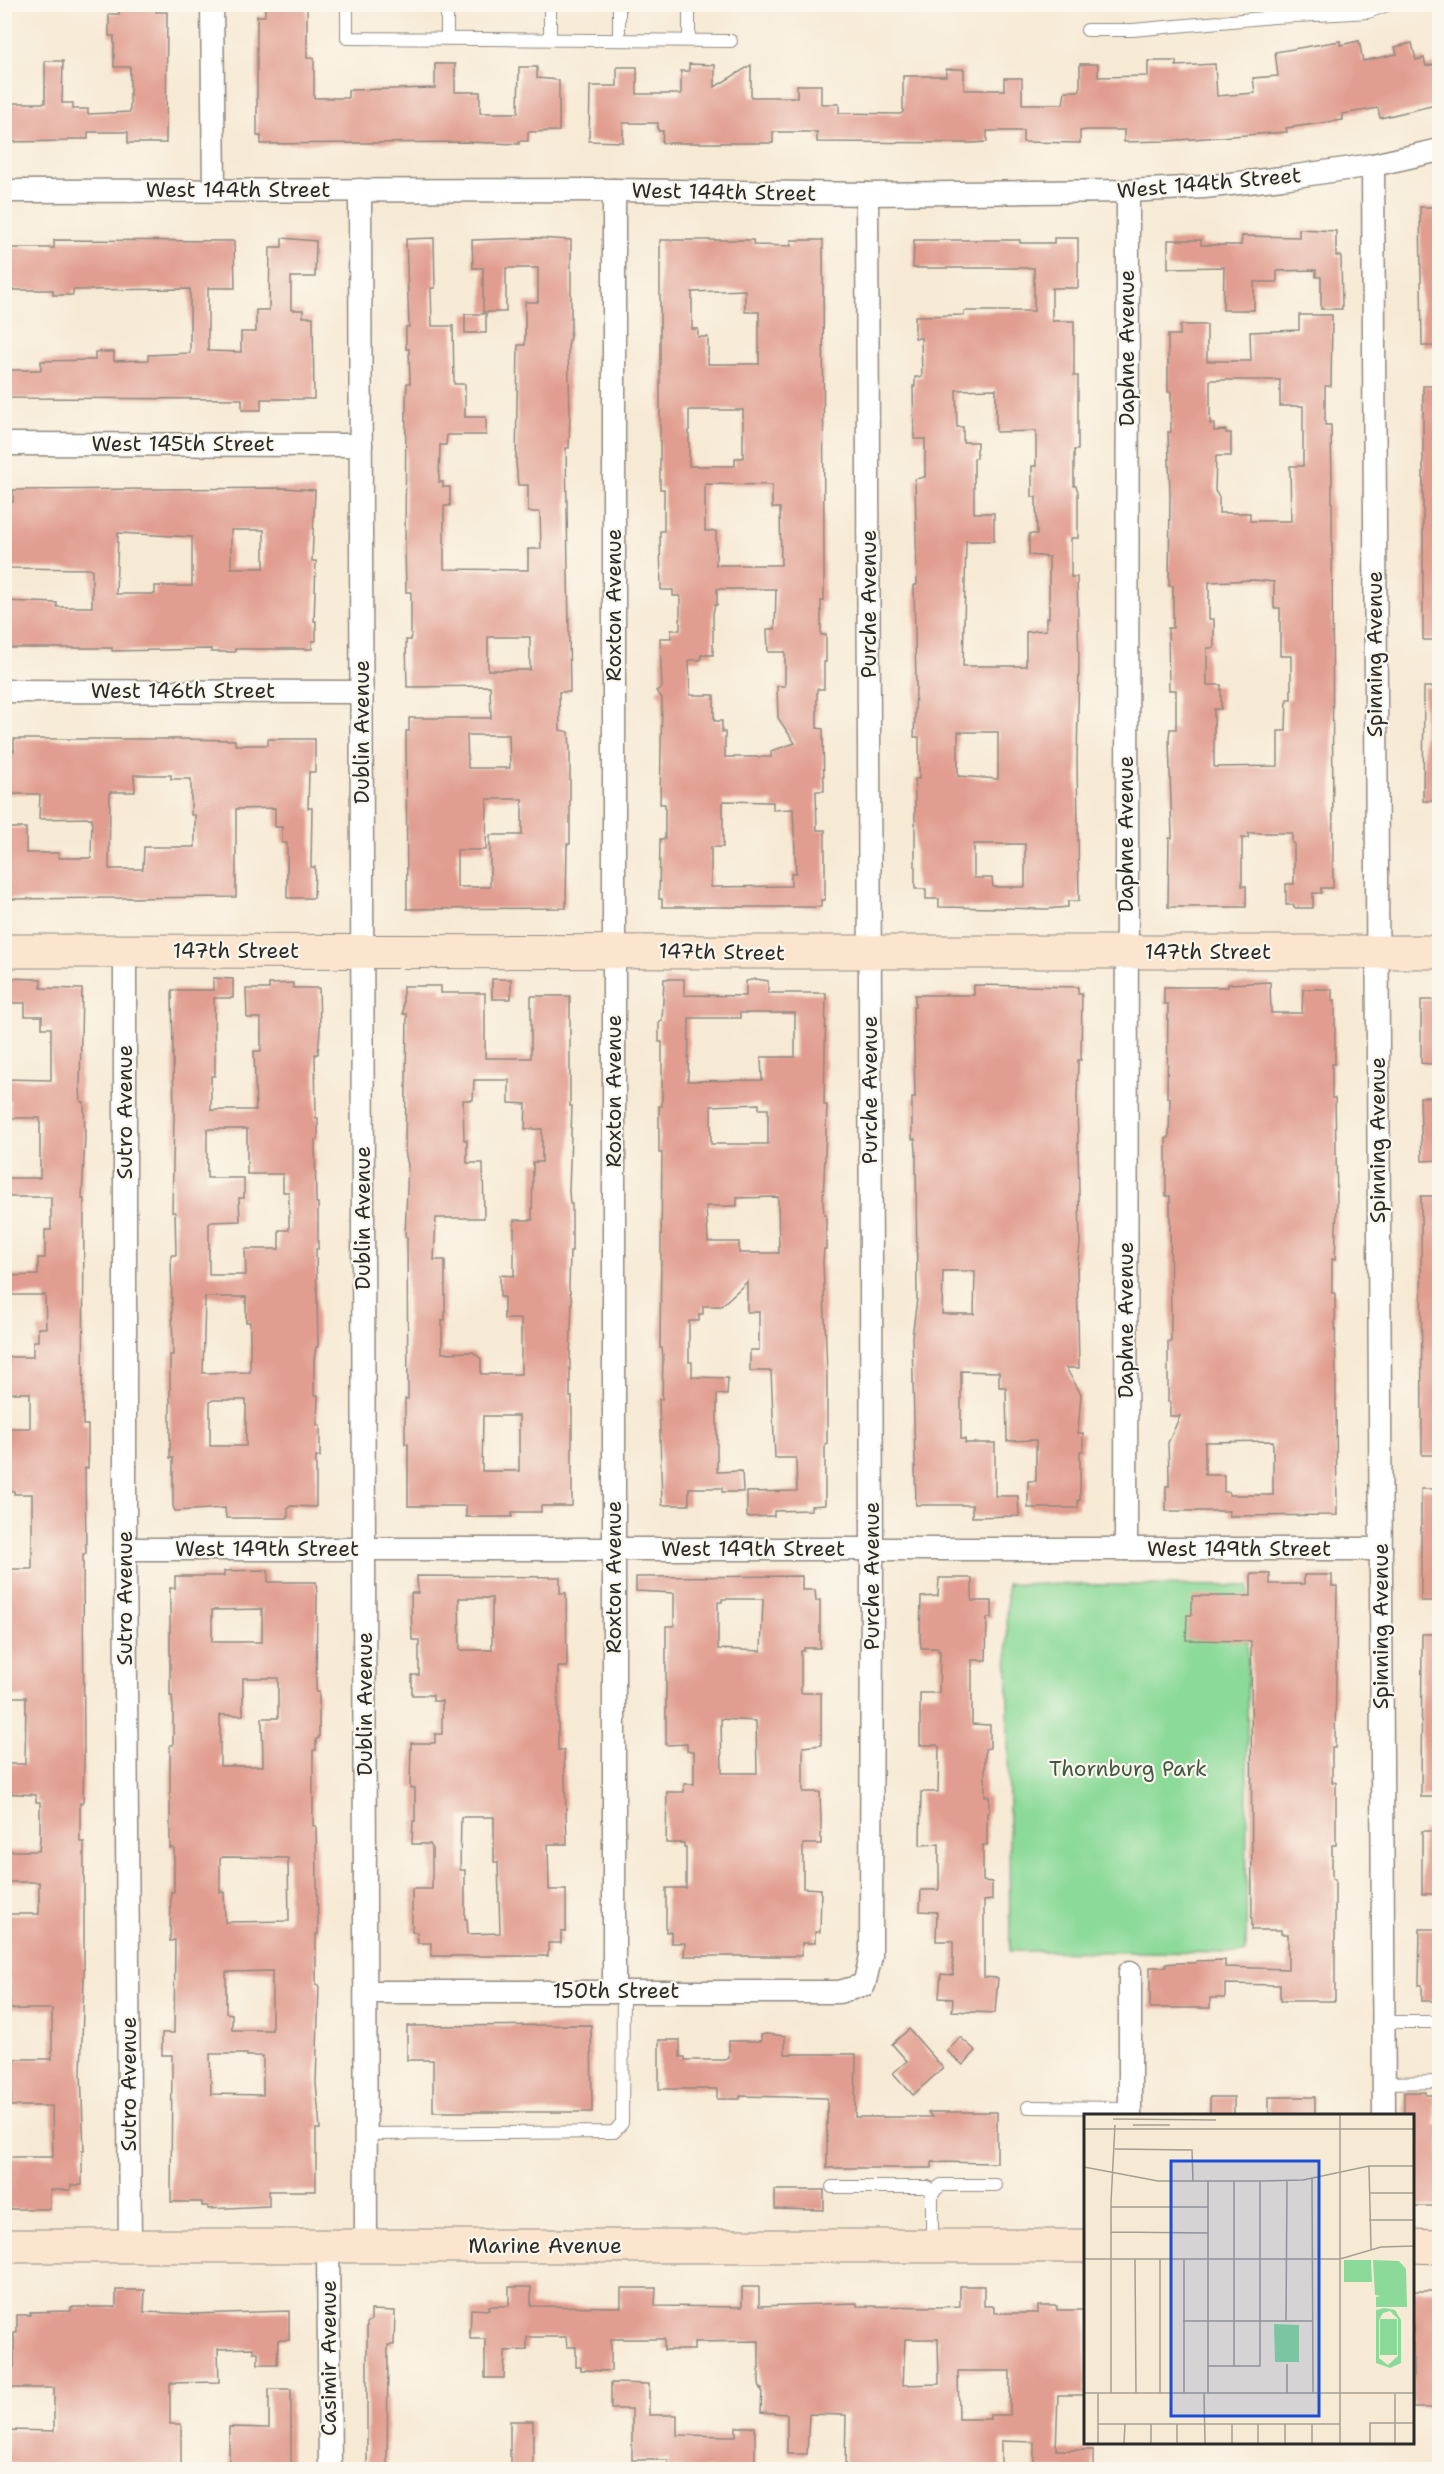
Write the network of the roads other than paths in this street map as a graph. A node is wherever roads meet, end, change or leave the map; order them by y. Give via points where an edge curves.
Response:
1 (212, 4) edge
2 (347, 4) edge
3 (447, 4) edge
4 (550, 4) edge
5 (619, 4) edge
6 (689, 4) edge
7 (1390, 4) edge
8 (1088, 30) dead end
9 (447, 38) junction
10 (550, 38) junction
11 (619, 38) junction
12 (689, 40) junction
13 (731, 41) dead end
14 (1440, 150) edge
15 (1373, 165) junction
16 (214, 189) junction
17 (360, 190) junction
18 (614, 190) junction
19 (4, 191) edge
20 (1128, 191) junction
21 (867, 194) junction
22 (4, 444) edge
23 (361, 445) junction
24 (4, 691) edge
25 (362, 692) junction
26 (125, 950) junction
27 (4, 951) edge
28 (614, 951) junction
29 (363, 952) junction
30 (1126, 952) junction
31 (1377, 952) junction
32 (1440, 952) edge
33 (870, 954) junction
34 (125, 1549) junction
35 (364, 1549) junction
36 (614, 1549) junction
37 (872, 1549) junction
38 (1126, 1549) junction
39 (1381, 1549) junction
40 (1130, 1972) dead end
41 (864, 1985) joint
42 (619, 1991) junction
43 (366, 1992) junction
44 (1383, 2022) junction
45 (1440, 2022) edge
46 (1440, 2082) edge
47 (1384, 2083) junction
48 (1028, 2107) dead end
49 (1130, 2112) edge
50 (1384, 2114) edge
51 (366, 2134) junction
52 (996, 2185) dead end
53 (832, 2187) dead end
54 (932, 2193) junction
55 (4, 2246) edge
56 (130, 2246) junction
57 (328, 2246) junction
58 (366, 2246) junction
59 (932, 2246) junction
60 (1084, 2246) edge
61 (1414, 2246) edge
62 (1440, 2247) edge
63 (330, 2469) edge

1 - 16 street
2 - 9 lane via 347,38
3 - 9 lane
4 - 10 lane
5 - 11 lane
6 - 12 lane
7 - 8 lane via 1347,14
9 - 10 lane
10 - 11 lane
11 - 12 lane
12 - 13 lane
14 - 15 street, West 144th Street
15 - 20 street, West 144th Street via 1204,187
15 - 31 street, Spinning Avenue
16 - 17 street, West 144th Street
16 - 19 street, West 144th Street
17 - 18 street, West 144th Street
17 - 23 street, Dublin Avenue
18 - 21 street, West 144th Street
18 - 28 street, Roxton Avenue
20 - 21 street, West 144th Street
20 - 30 street, Daphne Avenue
21 - 33 street, Purche Avenue
22 - 23 street, West 145th Street
23 - 25 street, Dublin Avenue
24 - 25 street, West 146th Street
25 - 29 street, Dublin Avenue
26 - 27 street, 147th Street
26 - 29 street, 147th Street
26 - 34 street, Sutro Avenue
28 - 29 street, 147th Street
28 - 33 street, 147th Street
28 - 36 street, Roxton Avenue
29 - 35 street, Dublin Avenue
30 - 31 street, 147th Street
30 - 33 street, 147th Street
30 - 38 street, Daphne Avenue
31 - 32 street, 147th Street
31 - 39 street, Spinning Avenue
33 - 37 street, Purche Avenue
34 - 35 street, West 149th Street
34 - 56 street, Sutro Avenue
35 - 36 street, West 149th Street
35 - 43 street, Dublin Avenue
36 - 37 street, West 149th Street
36 - 42 street, Roxton Avenue
37 - 38 street, West 149th Street
37 - 41 street, Purche Avenue via 871,1956
38 - 39 street, West 149th Street
39 - 44 street, Spinning Avenue
40 - 49 street
41 - 42 street, 150th Street via 839,1992
42 - 43 street, 150th Street
42 - 51 lane via 621,2123 614,2132
43 - 51 street, Dublin Avenue
44 - 45 lane
44 - 47 street, Spinning Avenue
46 - 47 lane
47 - 50 street, Spinning Avenue
48 - 49 lane
51 - 58 street, Dublin Avenue
52 - 54 lane via 941,2185
53 - 54 lane via 928,2187
54 - 59 lane
55 - 56 street, Marine Avenue
56 - 57 street, Marine Avenue
57 - 58 street, Marine Avenue
57 - 63 street, Casimir Avenue
58 - 59 street, Marine Avenue
59 - 60 street, Marine Avenue
61 - 62 street

